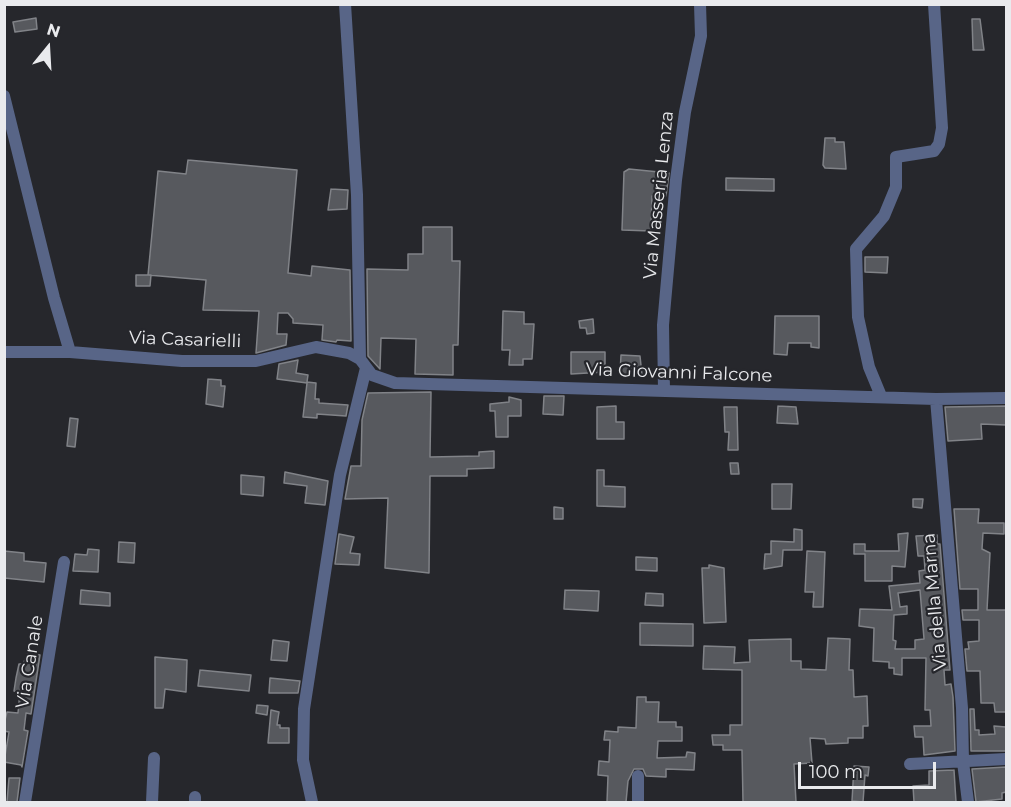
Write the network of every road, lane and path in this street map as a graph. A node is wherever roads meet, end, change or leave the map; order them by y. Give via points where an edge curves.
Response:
1 (345, 4) edge
2 (700, 4) edge
3 (934, 4) edge
4 (4, 96) edge
5 (4, 352) edge
6 (70, 352) junction
7 (363, 363) junction
8 (664, 391) junction
9 (881, 396) junction
10 (1006, 398) edge
11 (936, 399) junction
12 (64, 562) dead end
13 (153, 758) dead end
14 (1006, 759) edge
15 (963, 762) junction
16 (910, 764) dead end
17 (638, 776) dead end
18 (25, 802) edge
19 (152, 802) edge
20 (312, 802) edge
21 (638, 802) edge
22 (968, 802) edge

1 - 7 street
2 - 8 street, Via Masseria Lenza via 701,36 685,112 675,191 663,325
3 - 9 street via 942,128 939,144 934,151 896,157 896,187 884,216 856,249 858,317 869,367
4 - 6 street
5 - 6 street, Via Casarielli
6 - 7 street, Via Casarielli via 256,361 316,347 333,348
7 - 8 street, Via Giovanni Falcone via 372,375 395,383
7 - 20 street via 340,475 304,709 303,760
8 - 9 street, Via Giovanni Falcone
9 - 11 street, Via Giovanni Falcone
10 - 11 street, Via Giovanni Falcone
11 - 15 street, Via della Marna via 962,708
12 - 18 street, Via Canale
13 - 19 street
14 - 15 street
15 - 16 street
15 - 22 street, Via della Marna
17 - 21 street

